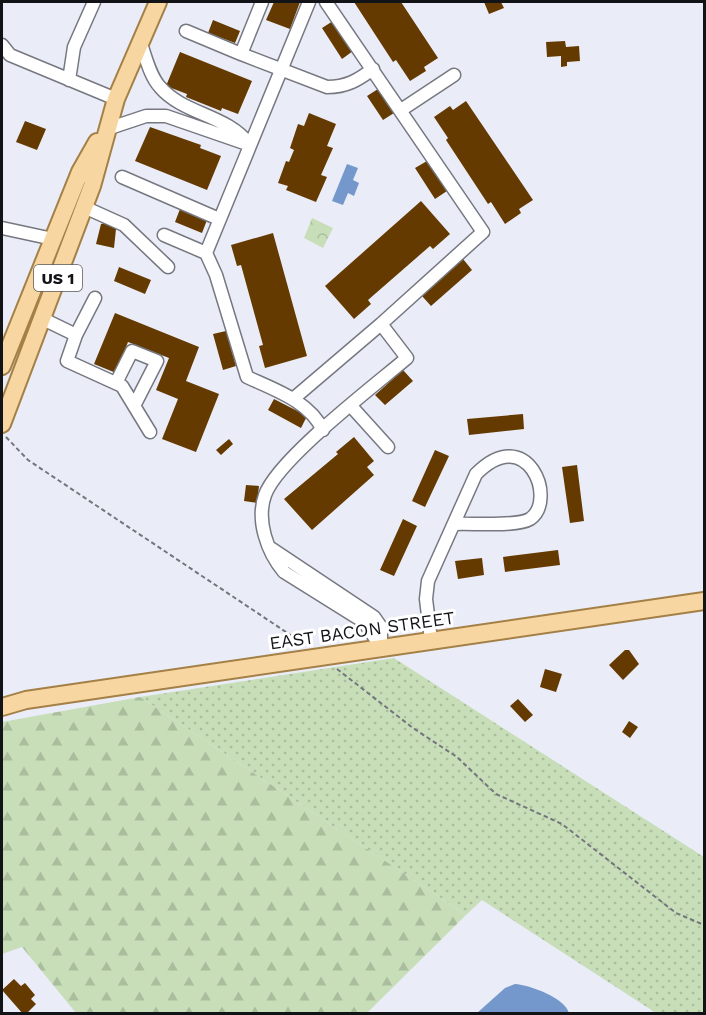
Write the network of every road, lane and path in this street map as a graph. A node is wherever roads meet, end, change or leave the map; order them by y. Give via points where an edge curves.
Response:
1 (94, 2) edge
2 (158, 2) edge
3 (262, 2) edge
4 (309, 2) edge
5 (326, 2) edge
6 (186, 31) dead end
7 (141, 44) junction
8 (2, 45) edge
9 (241, 54) junction
10 (373, 69) junction
11 (281, 70) junction
12 (454, 75) dead end
13 (69, 80) junction
14 (116, 99) junction
15 (401, 110) junction
16 (106, 129) junction
17 (250, 145) junction
18 (122, 177) dead end
19 (84, 207) junction
20 (219, 219) junction
21 (2, 228) edge
22 (164, 235) dead end
23 (53, 239) junction
24 (206, 253) junction
25 (168, 267) dead end
26 (95, 298) dead end
27 (42, 319) junction
28 (381, 324) junction
29 (76, 335) junction
30 (2, 366) edge
31 (116, 383) junction
32 (293, 399) junction
33 (134, 406) junction
34 (351, 406) junction
35 (2, 424) edge
36 (323, 430) junction
37 (2, 432) edge
38 (150, 432) dead end
39 (388, 447) dead end
40 (456, 524) junction
41 (705, 601) edge
42 (431, 640) junction
43 (381, 647) junction
44 (322, 656) junction
45 (2, 700) edge
46 (26, 700) junction
47 (2, 707) edge
48 (705, 925) edge

1 - 13 street via 74,47
2 - 7 main road, US 1
3 - 9 street
4 - 11 street
5 - 10 street
6 - 9 street
7 - 14 main road, US 1
7 - 17 street via 158,86 174,100 232,126
8 - 13 street via 10,55
9 - 11 street
10 - 11 street via 341,87 327,87
10 - 15 street
11 - 17 street
12 - 15 street
13 - 14 street
14 - 16 main road, US 1
15 - 28 street via 483,232
16 - 17 street via 146,116 166,116
16 - 19 main road, US 1
16 - 23 main road, US 1 via 80,172
17 - 20 street
18 - 20 street
19 - 25 street via 124,225
19 - 27 main road, US 1
20 - 24 street
21 - 23 street
22 - 24 street
23 - 30 main road, US 1
24 - 32 street via 247,376
26 - 29 street
27 - 29 street
27 - 35 main road, US 1
28 - 32 street
28 - 34 street via 406,358
29 - 31 street via 67,361
31 - 33 street
31 - 33 street via 132,351 157,361
32 - 36 street via 316,414
33 - 38 street
34 - 36 street
34 - 39 street
36 - 43 street via 276,475 265,495 262,524 274,561 284,572 364,622
37 - 44 path via 28,460
40 - 40 street via 476,474 488,462 506,456 521,458 535,470 539,506 530,519
40 - 42 street via 428,581
41 - 42 main road, EAST BACON STREET
42 - 43 main road, EAST BACON STREET
43 - 44 main road, EAST BACON STREET
44 - 46 main road, EAST BACON STREET
44 - 48 path via 413,728 457,757 496,794 562,824 676,912
45 - 46 main road, EAST BACON STREET
46 - 47 main road, EAST BACON STREET

